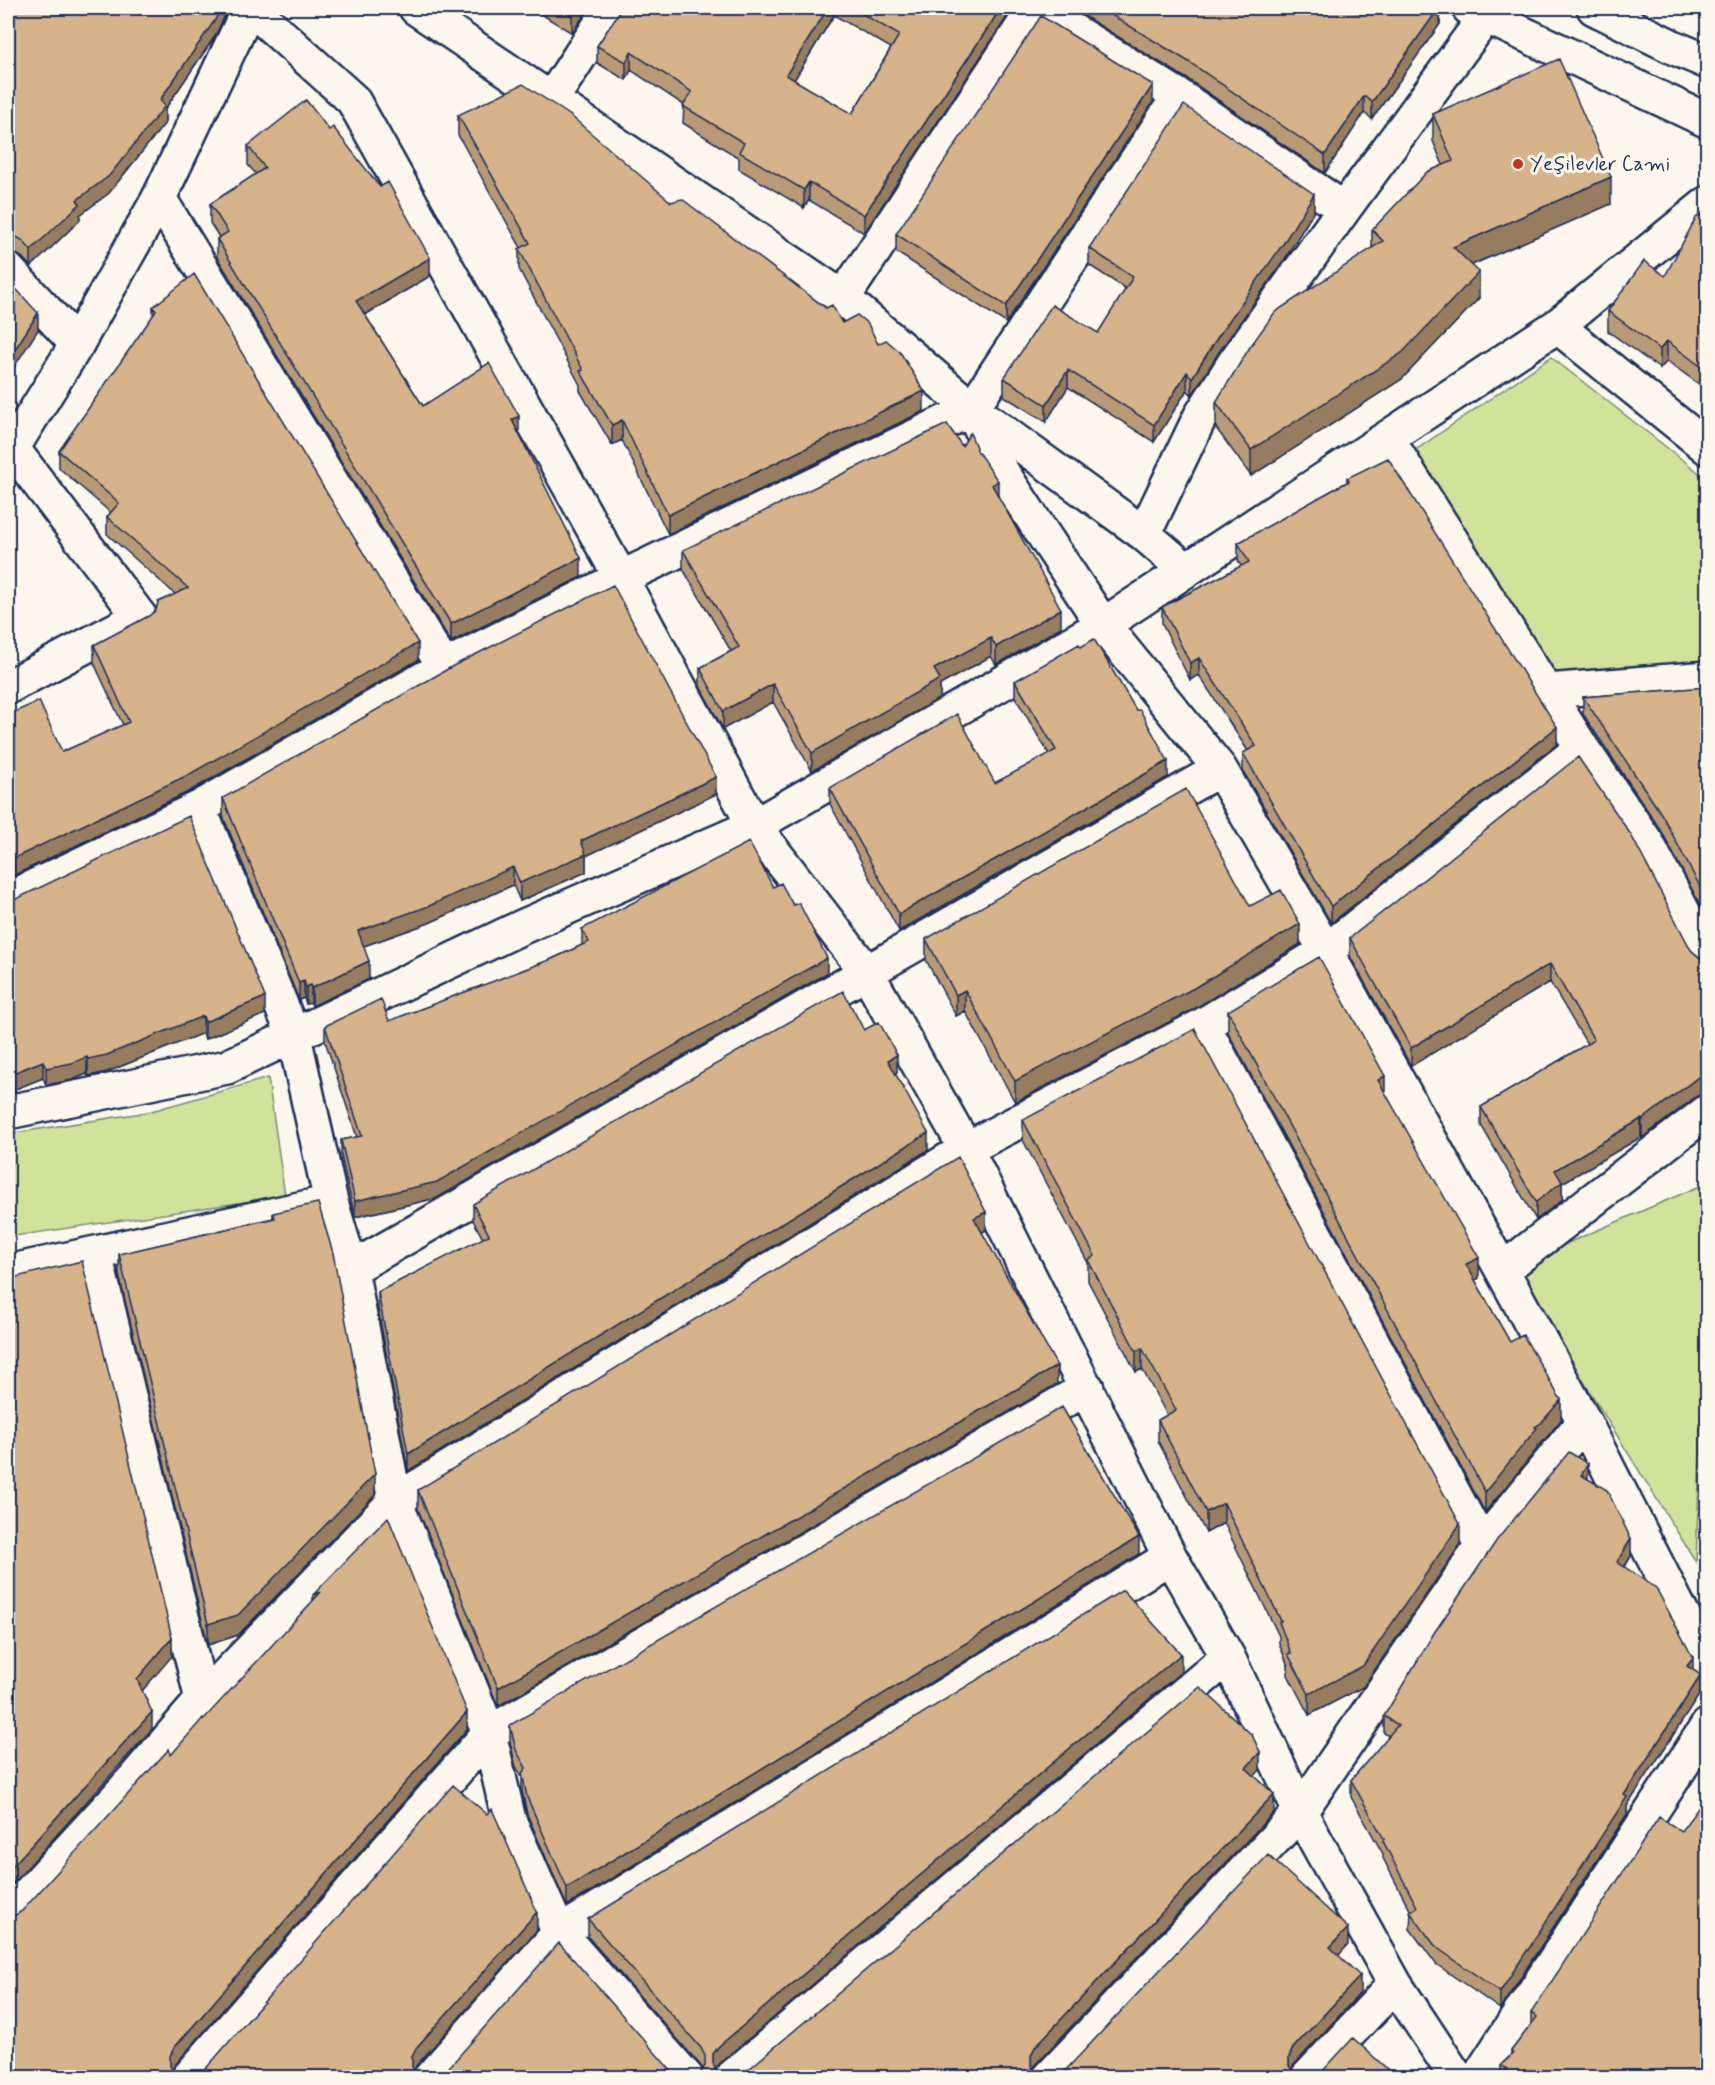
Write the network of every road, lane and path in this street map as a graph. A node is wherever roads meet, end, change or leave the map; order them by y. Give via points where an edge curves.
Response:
1 (250, 8) edge
2 (416, 8) edge
3 (611, 8) edge
4 (1036, 8) edge
5 (1594, 8) edge
6 (1478, 12) edge
7 (1707, 62) edge
8 (1179, 96) junction
9 (551, 100) junction
10 (1707, 121) edge
11 (159, 198) junction
12 (1707, 203) edge
13 (1344, 209) junction
14 (8, 270) edge
15 (843, 298) junction
16 (1557, 326) junction
17 (76, 344) junction
18 (972, 409) junction
19 (1387, 438) junction
20 (1707, 448) edge
21 (10, 452) edge
22 (1144, 534) junction
23 (1186, 570) junction
24 (621, 578) junction
25 (1103, 625) junction
26 (444, 667) junction
27 (1707, 678) edge
28 (8, 687) edge
29 (1547, 691) junction
30 (1582, 748) junction
31 (1220, 769) junction
32 (200, 808) junction
33 (754, 826) junction
34 (8, 899) edge
35 (1326, 951) junction
36 (1707, 959) edge
37 (866, 971) junction
38 (1203, 1025) junction
39 (294, 1036) junction
40 (1707, 1111) edge
41 (8, 1112) edge
42 (966, 1149) junction
43 (331, 1202) junction
44 (95, 1254) junction
45 (351, 1269) junction
46 (1502, 1270) junction
47 (8, 1272) edge
48 (1087, 1388) junction
49 (1584, 1422) junction
50 (395, 1501) junction
51 (1482, 1546) junction
52 (1170, 1557) junction
53 (1228, 1657) junction
54 (1707, 1665) edge
55 (202, 1700) junction
56 (1707, 1725) edge
57 (489, 1733) junction
58 (1300, 1812) junction
59 (8, 1916) edge
60 (559, 1933) junction
61 (1395, 1984) junction
62 (188, 2078) edge
63 (430, 2078) edge
64 (687, 2078) edge
65 (731, 2078) edge
66 (1049, 2078) edge
67 (1307, 2078) edge
68 (1457, 2078) edge
69 (1478, 2078) edge

1 - 11 street
1 - 24 street via 353,100
2 - 9 street
3 - 9 street
4 - 8 street
4 - 15 street
5 - 7 street
6 - 10 street
6 - 13 street
8 - 13 street
8 - 18 street
9 - 15 street
11 - 17 street
11 - 26 street
12 - 16 street
13 - 22 street via 1200,417
14 - 17 street
15 - 18 street
16 - 19 street
16 - 20 street
17 - 21 street
18 - 22 street
18 - 24 street
18 - 25 street via 994,460
19 - 23 street
19 - 29 street
21 - 28 street via 140,617
22 - 23 street
23 - 25 street
24 - 26 street
24 - 33 street
25 - 31 street
25 - 33 street
26 - 32 street
27 - 29 street
29 - 30 street
30 - 35 street
30 - 36 street via 1647,843
31 - 35 street
31 - 37 street
32 - 34 street
32 - 39 street
33 - 37 street
33 - 39 street via 522,927
35 - 38 street
35 - 46 street
37 - 42 street
37 - 45 street
38 - 42 street
38 - 51 street
39 - 41 street via 226,1067
39 - 43 street
40 - 46 street
42 - 48 street
42 - 50 street
43 - 44 street
43 - 45 street
44 - 47 street
44 - 55 street
45 - 50 street
46 - 49 street
48 - 52 street
48 - 57 street
49 - 51 street
49 - 54 street
50 - 55 street
50 - 57 street
51 - 58 street
52 - 53 street
52 - 60 street
53 - 58 street
53 - 65 street
55 - 59 street
56 - 69 street
57 - 60 street via 509,1820
57 - 62 street
58 - 61 street
58 - 66 street
60 - 63 street
60 - 64 street
61 - 67 street
61 - 68 street

